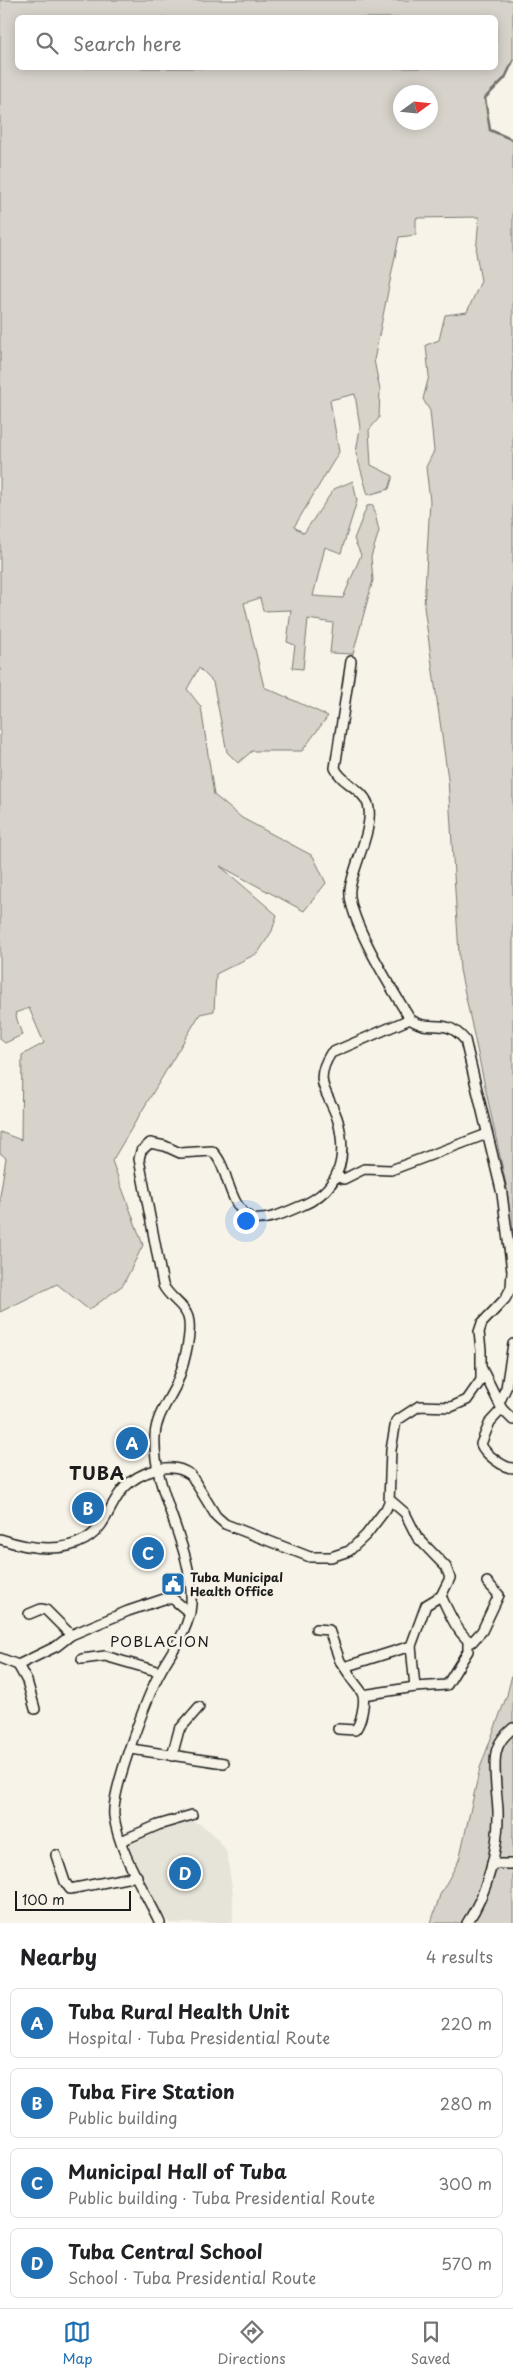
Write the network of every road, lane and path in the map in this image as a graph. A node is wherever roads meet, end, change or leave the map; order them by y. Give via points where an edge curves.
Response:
1 (352, 661) dead end
2 (410, 1019) junction
3 (487, 1134) junction
4 (338, 1177) junction
5 (513, 1344) edge
6 (482, 1369) junction
7 (500, 1406) junction
8 (513, 1420) edge
9 (513, 1468) edge
10 (158, 1469) junction
11 (390, 1500) junction
12 (0, 1539) edge
13 (487, 1582) dead end
14 (441, 1596) junction
15 (190, 1613) junction
16 (29, 1614) dead end
17 (316, 1629) dead end
18 (71, 1635) junction
19 (468, 1641) junction
20 (411, 1646) junction
21 (0, 1658) edge
22 (82, 1659) dead end
23 (18, 1665) junction
24 (347, 1670) junction
25 (160, 1672) junction
26 (415, 1687) junction
27 (363, 1695) junction
28 (199, 1707) dead end
29 (35, 1709) dead end
30 (513, 1728) edge
31 (338, 1729) dead end
32 (131, 1749) junction
33 (172, 1756) junction
34 (224, 1762) dead end
35 (192, 1815) dead end
36 (121, 1841) junction
37 (56, 1855) dead end
38 (492, 1864) junction
39 (513, 1864) edge
40 (137, 1876) junction
41 (160, 1923) edge
42 (467, 1923) edge

1 - 2 street via 335,768 366,800 369,812 350,891 364,938
2 - 3 street via 418,1025 446,1026 465,1040
2 - 4 street via 331,1054 322,1068 325,1094 340,1133
3 - 4 street via 391,1170 364,1169 344,1179
3 - 6 street via 502,1194 512,1282 505,1299 480,1328
4 - 10 street via 322,1195 310,1202 258,1220 241,1210 226,1183 220,1161 212,1151 180,1153 150,1143 141,1151 141,1174 163,1285 186,1312 190,1326 177,1382 156,1430
5 - 7 street via 508,1381
6 - 7 street
6 - 11 street via 481,1380 475,1390 460,1405 418,1406 396,1421 391,1450
7 - 8 street
7 - 9 street via 480,1444 507,1468
10 - 11 street via 177,1468 191,1475 216,1516 225,1524 310,1557 331,1557 350,1551 378,1521
10 - 12 street via 137,1476 124,1487 98,1527 85,1540 44,1548
10 - 15 street via 188,1569
11 - 14 street via 405,1513 417,1537 448,1571 448,1583
13 - 19 street via 499,1595 476,1640
14 - 19 street
14 - 20 street via 426,1605
15 - 18 street via 173,1599 164,1599
15 - 25 street
16 - 18 street via 46,1610
17 - 24 street via 329,1630 340,1662
18 - 23 street
19 - 26 street via 468,1651 447,1685
20 - 24 street via 348,1664
20 - 26 street
21 - 23 street
22 - 25 street via 105,1656
23 - 29 street via 27,1681
24 - 27 street
25 - 32 street
26 - 27 street
27 - 31 street via 359,1727 351,1732
28 - 33 street via 179,1730
30 - 38 street via 503,1736 496,1753 498,1815
32 - 33 street
32 - 36 street via 113,1807
33 - 34 street
35 - 36 street
36 - 40 street
37 - 40 street via 70,1889
38 - 39 street
38 - 42 street via 479,1906
40 - 41 street

